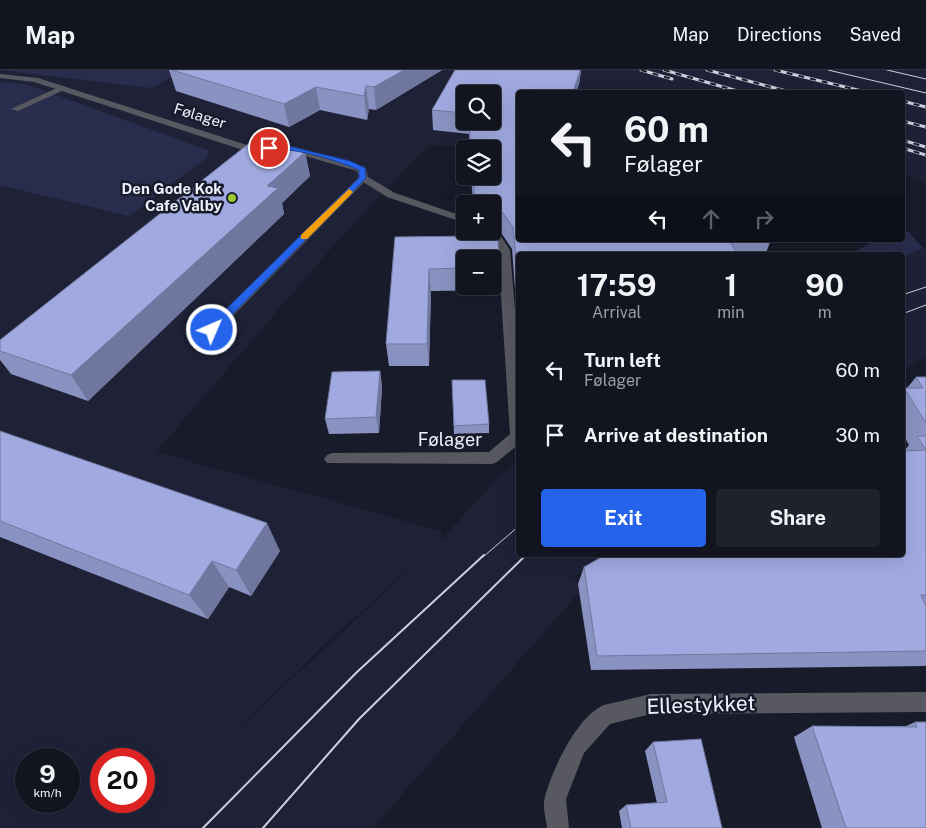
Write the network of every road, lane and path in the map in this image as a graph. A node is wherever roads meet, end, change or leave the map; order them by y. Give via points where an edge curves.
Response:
1 (0, 76) edge
2 (62, 89) junction
3 (15, 109) dead end
4 (363, 178) junction
5 (456, 217) edge
6 (498, 240) edge
7 (514, 303) edge
8 (212, 330) dead end
9 (516, 370) edge
10 (516, 438) edge
11 (332, 459) dead end
12 (926, 702) edge
13 (558, 828) edge

1 - 2 street, Følager via 34,80
2 - 3 street
2 - 4 street, Følager via 245,152 288,148 347,162 362,169
4 - 5 street, Følager via 391,195
4 - 8 street
6 - 7 street, Følager via 504,250
7 - 9 street, Følager
10 - 11 street, Følager via 492,458
12 - 13 street, Ellestykket via 651,704 604,715 577,746 556,799

